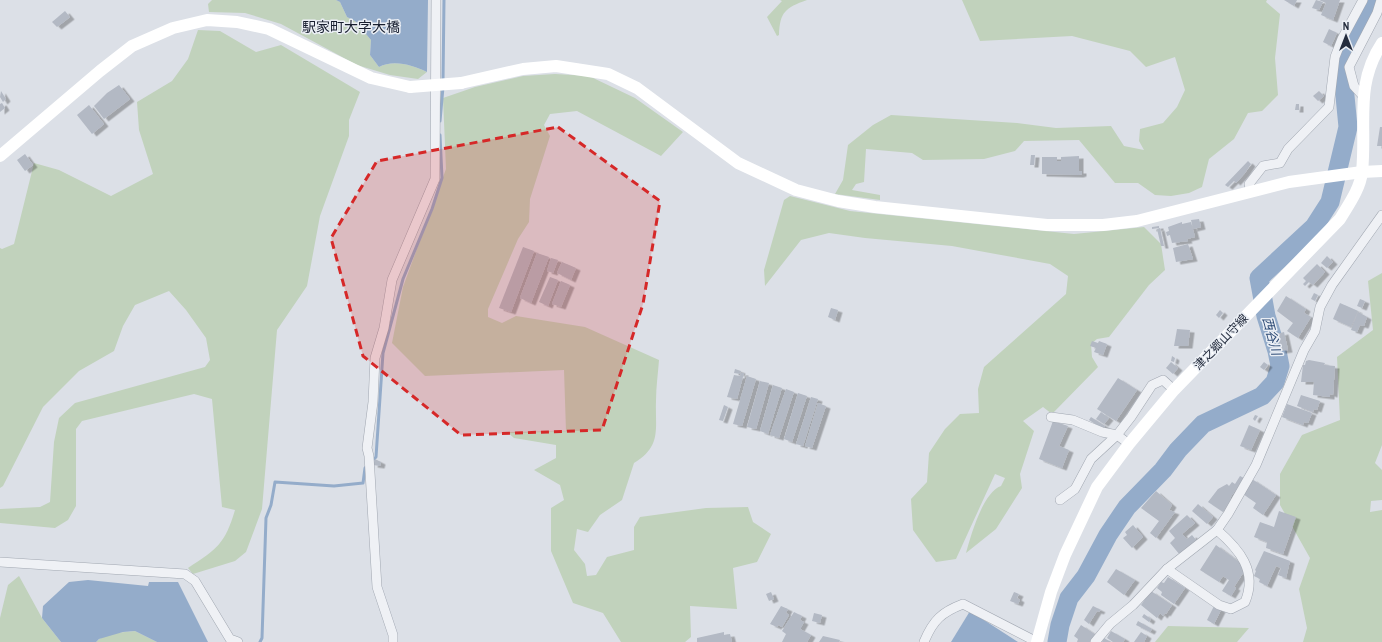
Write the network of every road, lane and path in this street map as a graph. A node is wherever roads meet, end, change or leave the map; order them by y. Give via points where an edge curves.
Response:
1 (436, 0) edge
2 (1381, 0) edge
3 (1362, 3) edge
4 (1379, 14) edge
5 (1382, 43) edge
6 (1363, 96) junction
7 (0, 156) edge
8 (1382, 171) edge
9 (1362, 172) junction
10 (1251, 192) junction
11 (1382, 215) edge
12 (1174, 390) junction
13 (1051, 417) dead end
14 (1117, 435) junction
15 (1129, 444) junction
16 (1060, 500) dead end
17 (1217, 530) junction
18 (0, 562) edge
19 (1167, 569) junction
20 (238, 642) edge
21 (393, 642) edge
22 (924, 642) edge
23 (1037, 642) edge
24 (1095, 642) edge

1 - 21 street via 435,179 392,280 384,328 375,358 367,448 377,587
2 - 4 street
3 - 4 street
3 - 10 street via 1335,57 1329,107 1288,149 1280,163 1263,166 1250,184
4 - 6 street via 1349,67 1354,86
5 - 6 street, 津之郷山守線 via 1372,58
6 - 9 street, 津之郷山守線
7 - 10 street, bridge via 132,46 172,28 207,20 237,22 269,29 371,78 410,87 461,83 523,69 556,66 608,74 637,88 738,164 803,192 838,201 1047,225 1103,225 1137,221
8 - 9 street
9 - 10 street via 1289,182
9 - 12 street, 津之郷山守線 via 1358,187 1340,219
11 - 17 street via 1332,285 1320,307 1315,331 1304,350 1256,465
12 - 14 street via 1163,380 1152,385
12 - 15 street, 津之郷山守線
13 - 14 street via 1073,420 1102,432
14 - 15 street
14 - 16 street via 1091,459 1074,489
15 - 23 street, 津之郷山守線 via 1097,488 1064,556
17 - 19 street
17 - 19 street via 1235,546 1245,563 1250,590 1245,602 1232,609 1219,605
18 - 20 street via 185,574 195,581 230,639
19 - 24 street
22 - 23 street via 929,629 946,610 963,604

